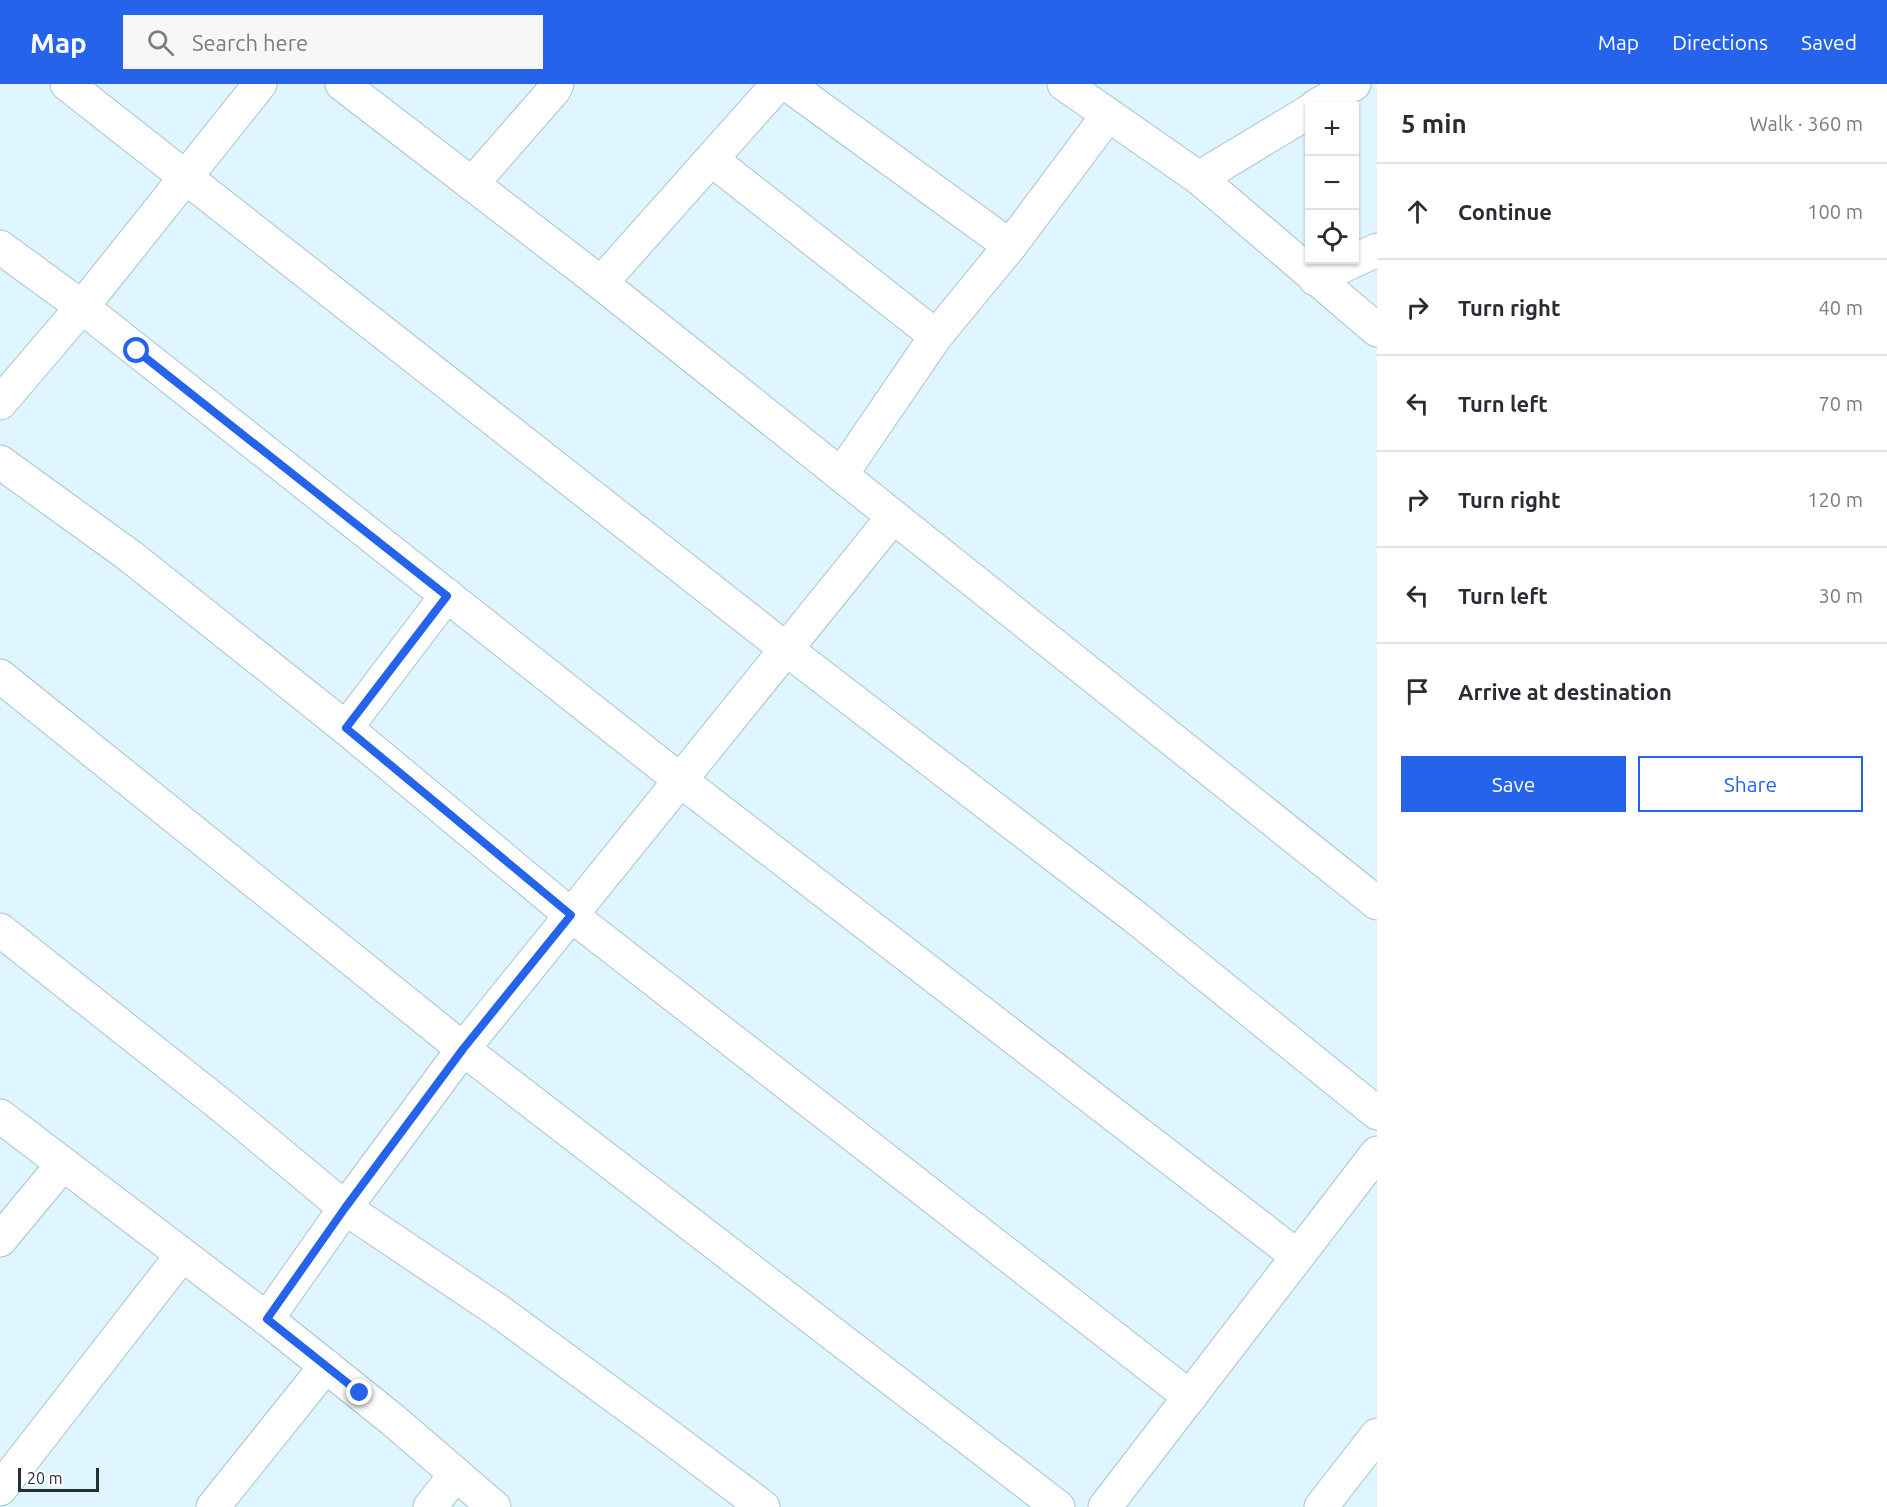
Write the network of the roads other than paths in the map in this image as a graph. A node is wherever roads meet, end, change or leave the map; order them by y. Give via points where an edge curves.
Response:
1 (67, 84) edge
2 (260, 84) edge
3 (342, 84) edge
4 (556, 84) edge
5 (778, 84) edge
6 (787, 84) edge
7 (1064, 84) edge
8 (1354, 84) edge
9 (1323, 102) edge
10 (1305, 114) edge
11 (1108, 116) junction
12 (712, 160) junction
13 (187, 178) junction
14 (1199, 178) junction
15 (472, 184) junction
16 (1010, 246) junction
17 (0, 247) edge
18 (1377, 250) edge
19 (1315, 279) junction
20 (601, 283) junction
21 (82, 308) junction
22 (1377, 330) edge
23 (936, 336) junction
24 (0, 403) edge
25 (0, 462) edge
26 (841, 475) junction
27 (893, 517) junction
28 (447, 596) junction
29 (786, 649) junction
30 (0, 676) edge
31 (346, 728) junction
32 (680, 780) junction
33 (1377, 903) edge
34 (571, 915) junction
35 (0, 930) edge
36 (463, 1049) junction
37 (1377, 1113) edge
38 (0, 1116) edge
39 (1377, 1153) edge
40 (63, 1164) junction
41 (345, 1208) junction
42 (0, 1240) edge
43 (182, 1255) junction
44 (1297, 1256) junction
45 (267, 1319) junction
46 (326, 1366) junction
47 (1190, 1397) junction
48 (1377, 1435) edge
49 (456, 1474) junction
50 (0, 1489) edge
51 (213, 1507) edge
52 (430, 1507) edge
53 (494, 1507) edge
54 (763, 1507) edge
55 (1058, 1507) edge
56 (1104, 1507) edge
57 (1322, 1507) edge

1 - 13 street
2 - 13 street
3 - 15 street
4 - 15 street
5 - 12 street
6 - 16 street
7 - 11 street
8 - 9 street
10 - 14 street
11 - 14 street
11 - 16 street
12 - 20 street
12 - 23 street
13 - 21 street
13 - 29 street
14 - 19 street
15 - 20 street
16 - 23 street
17 - 21 street
18 - 19 street
19 - 22 street
20 - 26 street
21 - 24 street
21 - 28 street
23 - 26 street
25 - 31 street via 130,556
26 - 27 street
27 - 29 street
27 - 33 street
28 - 31 street
28 - 32 street
29 - 32 street
29 - 37 street via 1135,916
30 - 36 street
31 - 34 street
32 - 34 street
32 - 44 street
34 - 36 street
34 - 47 street
35 - 41 street
36 - 41 street
36 - 55 street
38 - 40 street
39 - 44 street
40 - 42 street
40 - 43 street
41 - 45 street
41 - 54 street via 497,1310
43 - 45 street
43 - 50 street
44 - 47 street
45 - 46 street
46 - 49 street
46 - 51 street
47 - 56 street
48 - 57 street
49 - 52 street
49 - 53 street

